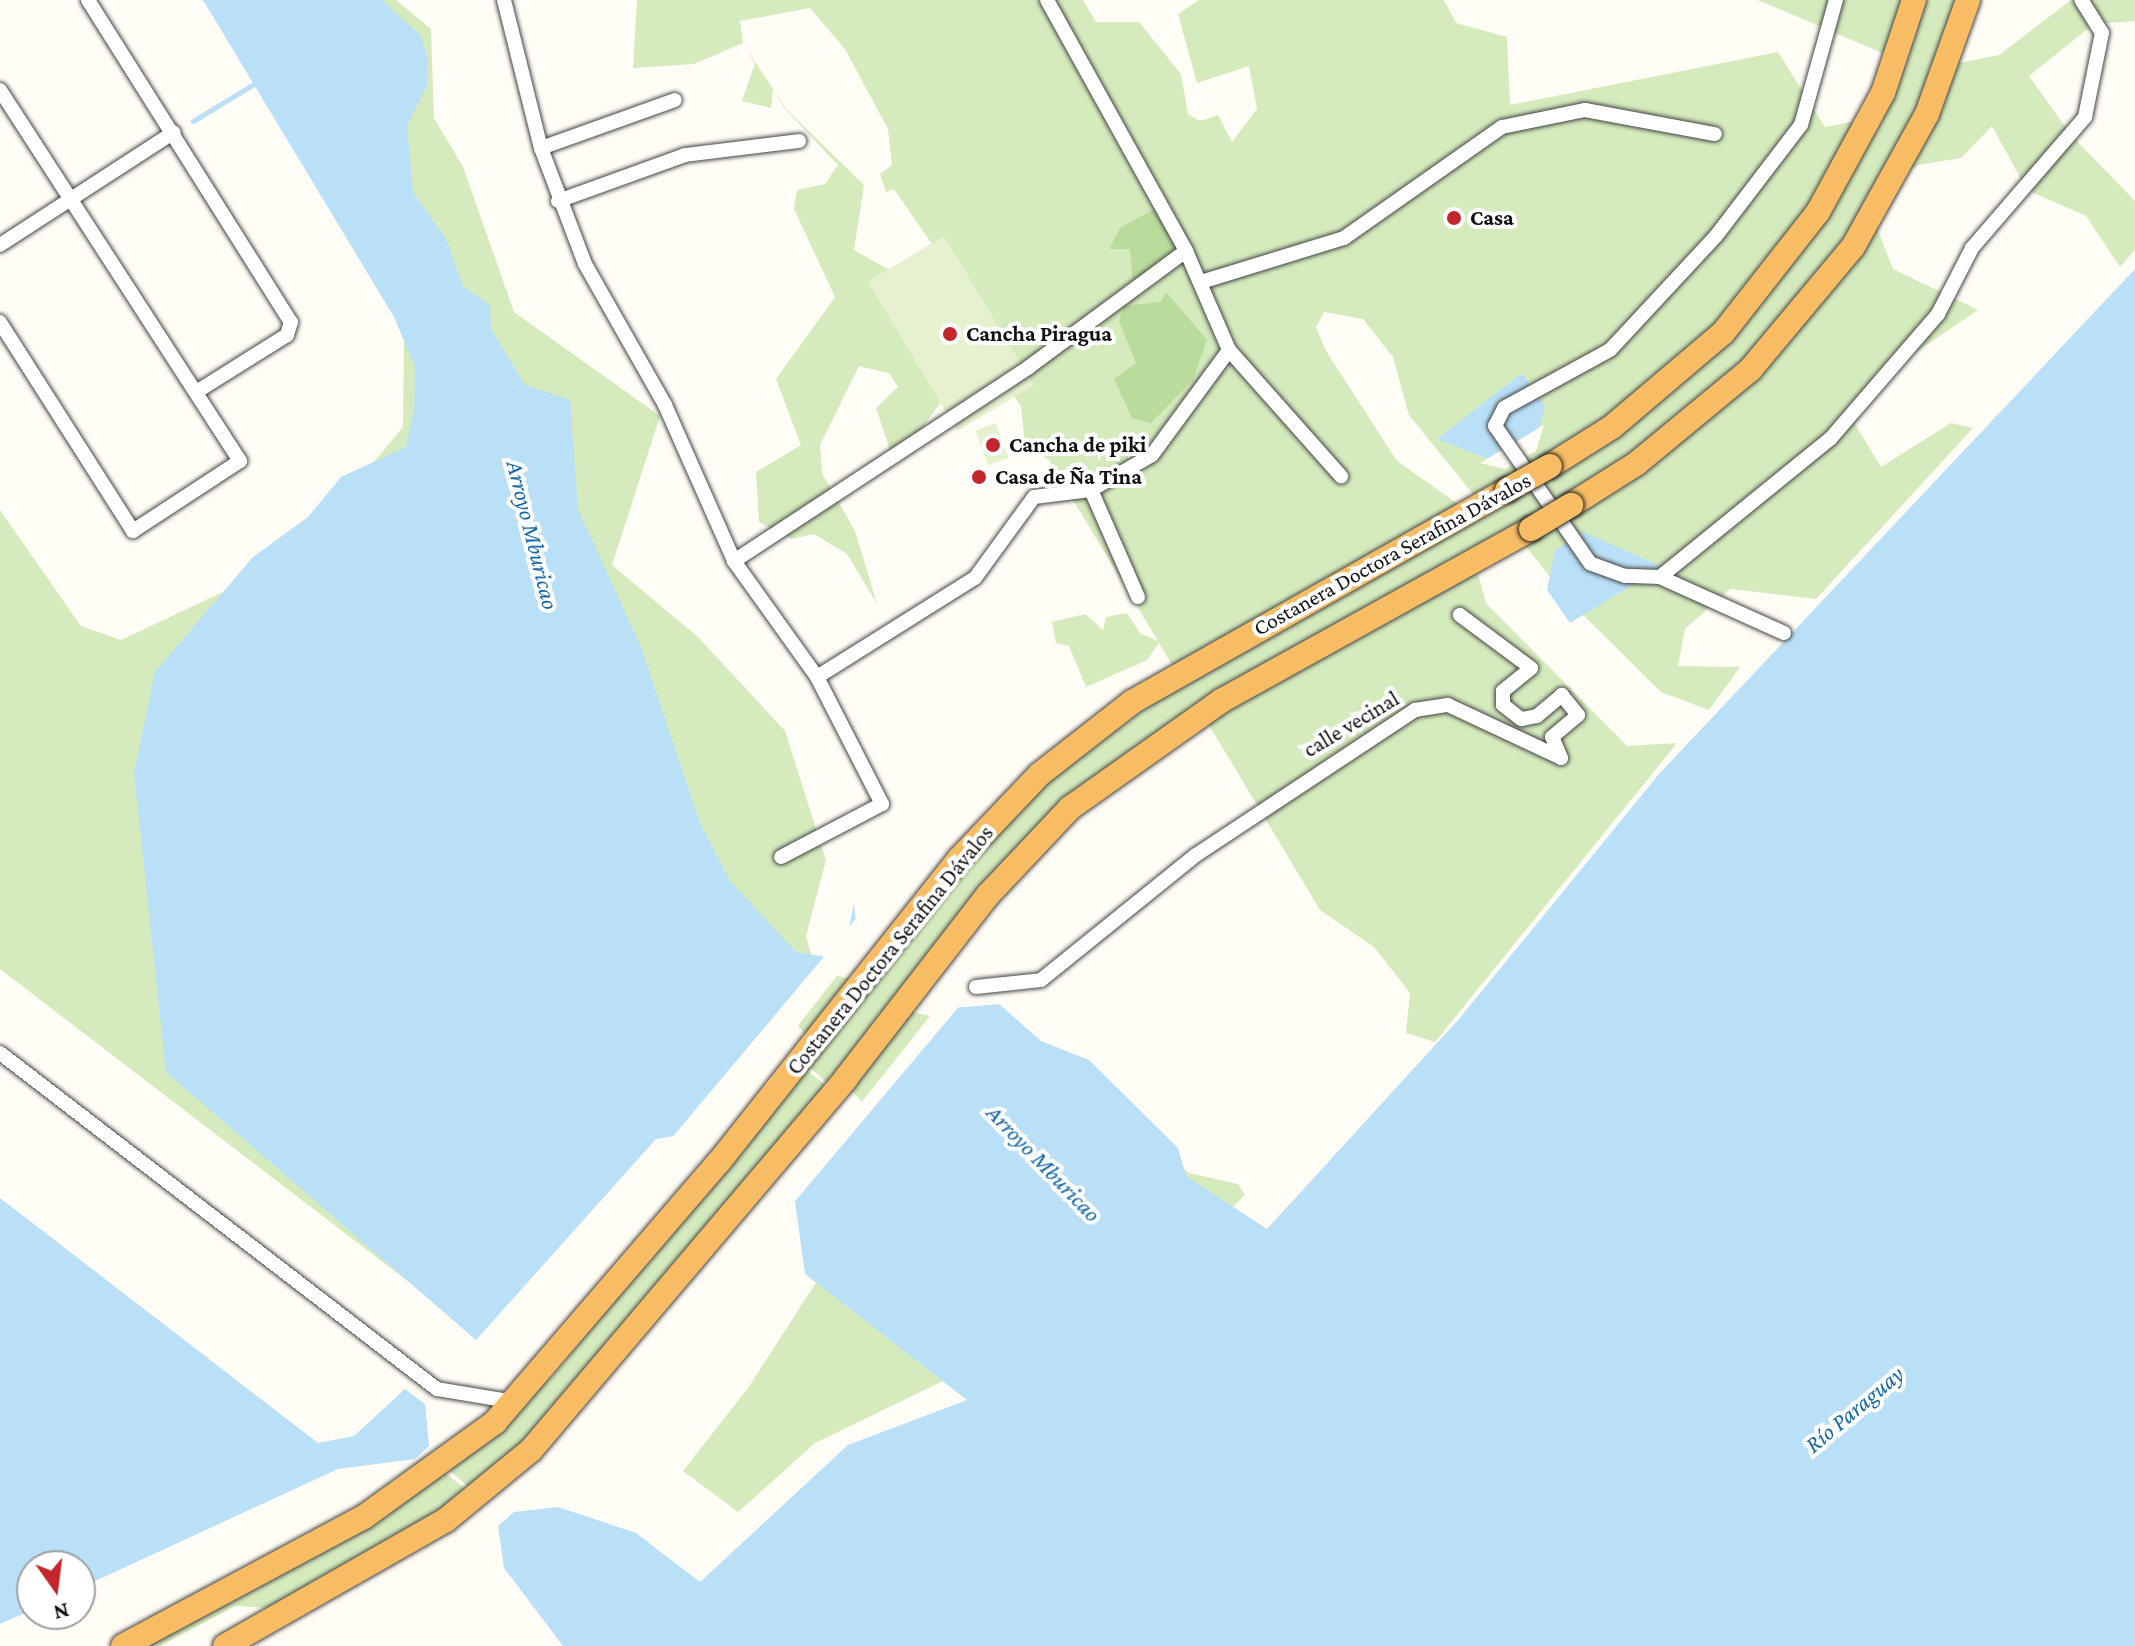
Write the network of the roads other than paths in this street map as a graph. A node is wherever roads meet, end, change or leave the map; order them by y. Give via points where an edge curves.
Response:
1 (88, 0) edge
2 (504, 0) edge
3 (1047, 0) edge
4 (1836, 0) edge
5 (1914, 0) edge
6 (1968, 0) edge
7 (2081, 0) edge
8 (0, 90) edge
9 (675, 100) dead end
10 (174, 132) junction
11 (1715, 134) dead end
12 (799, 141) dead end
13 (541, 148) junction
14 (74, 201) junction
15 (558, 201) junction
16 (0, 245) edge
17 (1186, 251) junction
18 (1201, 282) junction
19 (0, 322) edge
20 (1229, 350) junction
21 (196, 392) junction
22 (1341, 476) dead end
23 (1091, 490) junction
24 (734, 561) junction
25 (1660, 577) junction
26 (1138, 597) dead end
27 (1460, 615) dead end
28 (1784, 633) dead end
29 (817, 677) junction
30 (781, 857) dead end
31 (976, 987) dead end
32 (0, 1053) edge
33 (515, 1402) junction
34 (123, 1646) edge
35 (225, 1646) edge

1 - 10 street
2 - 13 street
3 - 17 street
4 - 25 street via 1801,125 1716,236 1610,350 1497,416 1495,426 1590,563 1625,576
5 - 33 highway, Costanera Doctora Serafina Dávalos, bridge via 1883,93 1818,212 1723,333 1612,427 1132,702 1040,774 959,859 719,1162
6 - 35 highway, Costanera Doctora Serafina Dávalos, bridge via 1927,114 1853,247 1750,370 1636,464 1160,739 1070,808 910,989 747,1193 504,1475 446,1520
7 - 25 street via 2102,33 2085,117 1972,248 1938,314 1831,438
8 - 14 street
9 - 13 street
10 - 14 street
10 - 21 street via 291,322 287,335
11 - 18 street via 1585,110 1502,127 1344,238
12 - 15 street via 685,155
13 - 15 street
14 - 16 street
14 - 21 street
15 - 24 street via 605,302 665,405
17 - 18 street
17 - 24 street via 1029,367
18 - 20 street
19 - 21 street via 133,531 240,461
20 - 22 street
20 - 23 street via 1152,455
23 - 26 street
23 - 29 street via 1034,497 975,578
24 - 29 street
25 - 28 street
27 - 31 street, calle vecinal via 1531,668 1503,691 1503,705 1529,718 1562,695 1578,715 1552,737 1561,758 1448,705 1415,710 1196,855 1041,980
29 - 30 street via 882,804
32 - 33 street via 437,1389
33 - 34 highway, Costanera Doctora Serafina Dávalos via 417,1483

